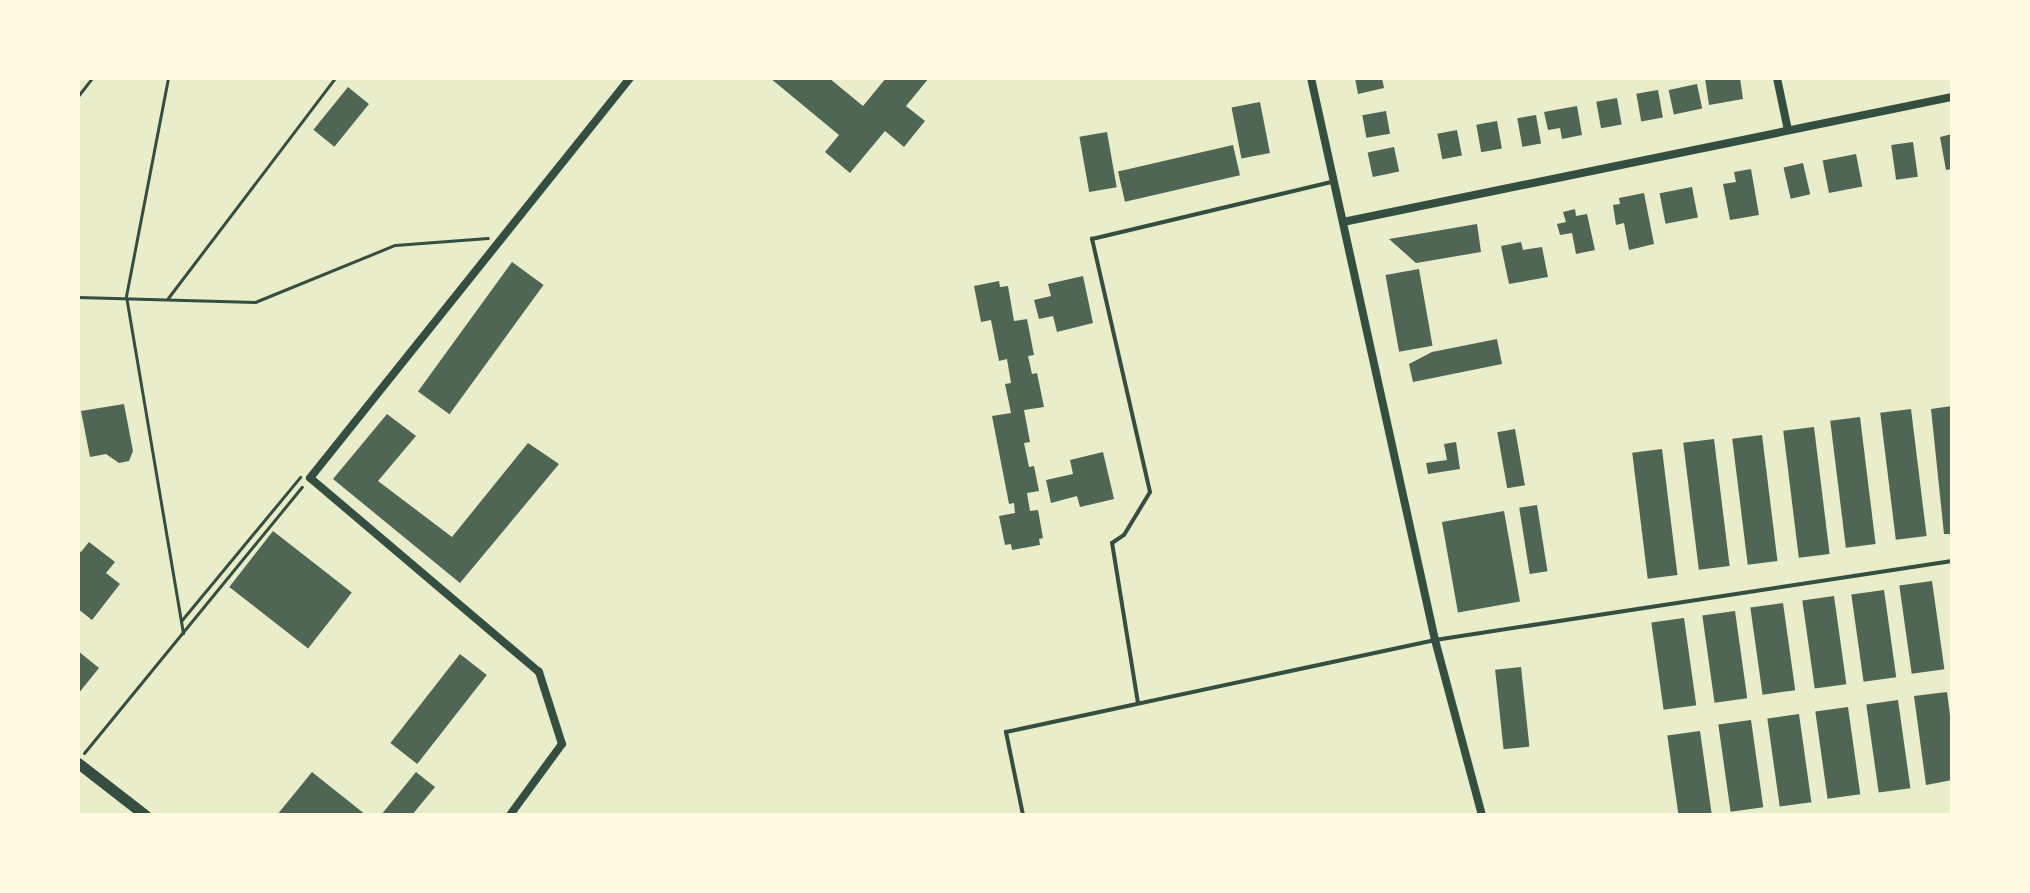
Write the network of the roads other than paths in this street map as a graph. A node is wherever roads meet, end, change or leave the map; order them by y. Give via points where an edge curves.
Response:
1 (630, 78) edge
2 (1311, 78) edge
3 (1777, 78) edge
4 (1952, 97) edge
5 (1788, 130) junction
6 (1334, 182) junction
7 (1343, 222) junction
8 (1952, 561) edge
9 (1435, 640) junction
10 (1138, 703) junction
11 (78, 762) edge
12 (145, 815) edge
13 (510, 815) edge
14 (1023, 815) edge
15 (1482, 815) edge

1 - 13 street via 310,478 539,672 562,744
2 - 6 street
3 - 5 street
4 - 5 street
5 - 7 street
6 - 7 street
6 - 10 lane via 1092,239 1150,492 1124,535 1112,543
7 - 9 street
8 - 9 lane
9 - 10 lane
9 - 15 street
10 - 14 lane via 1006,732
11 - 12 street

